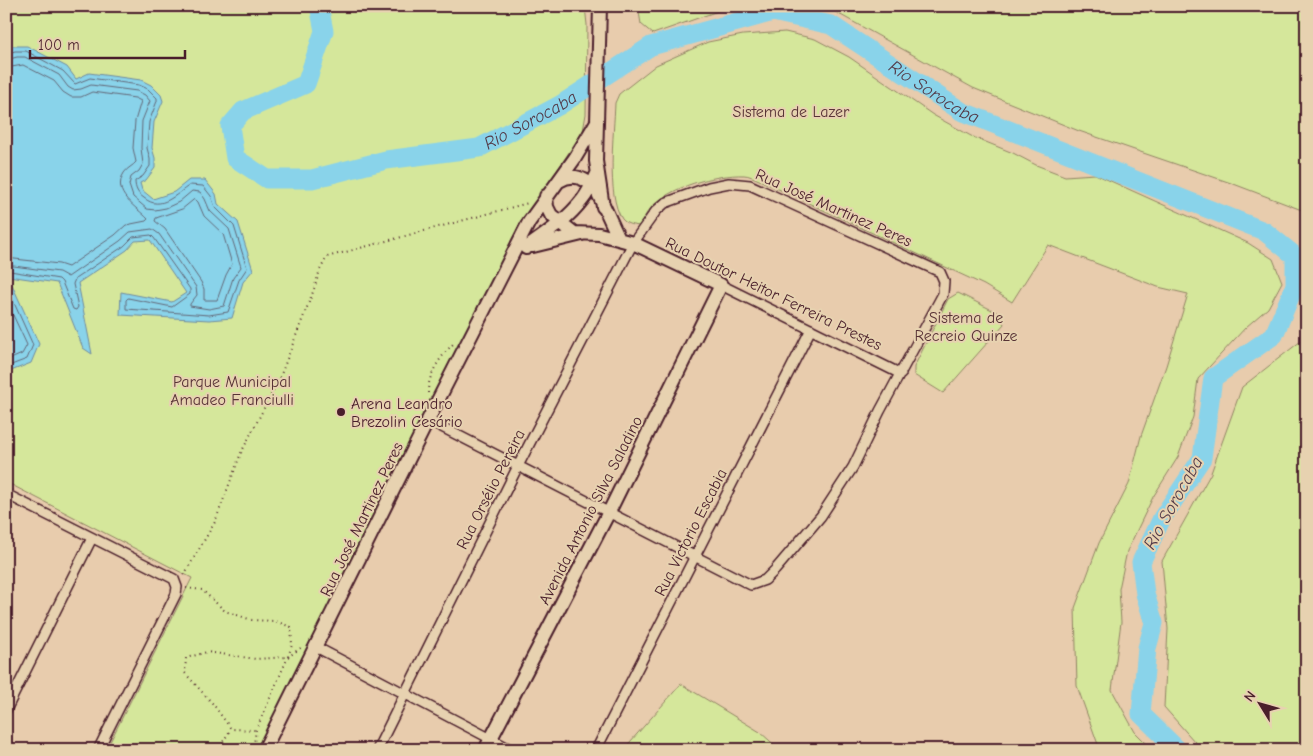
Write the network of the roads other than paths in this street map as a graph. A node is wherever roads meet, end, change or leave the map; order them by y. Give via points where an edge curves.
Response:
1 (600, 6) edge
2 (597, 120) junction
3 (594, 179) junction
4 (558, 182) junction
5 (546, 196) junction
6 (560, 223) junction
7 (582, 234) junction
8 (619, 239) junction
9 (633, 243) junction
10 (520, 249) junction
11 (721, 285) junction
12 (811, 329) junction
13 (901, 374) junction
14 (428, 420) junction
15 (518, 466) junction
16 (6, 494) edge
17 (609, 512) junction
18 (92, 538) junction
19 (695, 556) junction
20 (316, 647) junction
21 (405, 695) junction
22 (6, 710) edge
23 (488, 744) edge
24 (98, 750) edge
25 (264, 750) edge
26 (376, 750) edge
27 (512, 750) edge
28 (596, 750) edge

1 - 2 main road
2 - 3 main road
2 - 4 main road, Rua José Martinez Peres
3 - 4 main road via 572,176
3 - 6 main road, Rua José Martinez Peres via 584,198
3 - 8 main road
4 - 5 main road, Rua José Martinez Peres
5 - 6 main road via 547,208
5 - 10 main road, Rua José Martinez Peres via 529,222
6 - 7 main road via 574,233
6 - 10 main road, Rua José Martinez Peres
7 - 8 main road
7 - 10 main road
8 - 9 main road
9 - 11 main road, Rua Doutor Heitor Ferreira Prestes
9 - 13 street, Rua José Martinez Peres via 656,210 665,203 729,183 750,185 940,272 944,281 943,294
9 - 15 street, Rua Orsélio Pereira
10 - 14 main road, Rua José Martinez Peres
11 - 12 street, Rua Doutor Heitor Ferreira Prestes
11 - 17 main road, Avenida Antonio Silva Saladino
12 - 13 street, Rua Doutor Heitor Ferreira Prestes
12 - 19 street, Rua Victorio Escabia
13 - 19 street via 853,467 821,516 765,580 751,585
14 - 15 street
14 - 20 main road, Rua José Martinez Peres
15 - 17 street
15 - 21 street, Rua Orsélio Pereira
16 - 18 street
17 - 19 street
17 - 23 main road, Avenida Antonio Silva Saladino
18 - 22 street
18 - 24 street via 174,579 177,587
19 - 28 street, Rua Victorio Escabia
20 - 21 street
20 - 25 main road, Rua José Martinez Peres
21 - 23 street
21 - 26 street, Rua Orsélio Pereira
23 - 27 street

